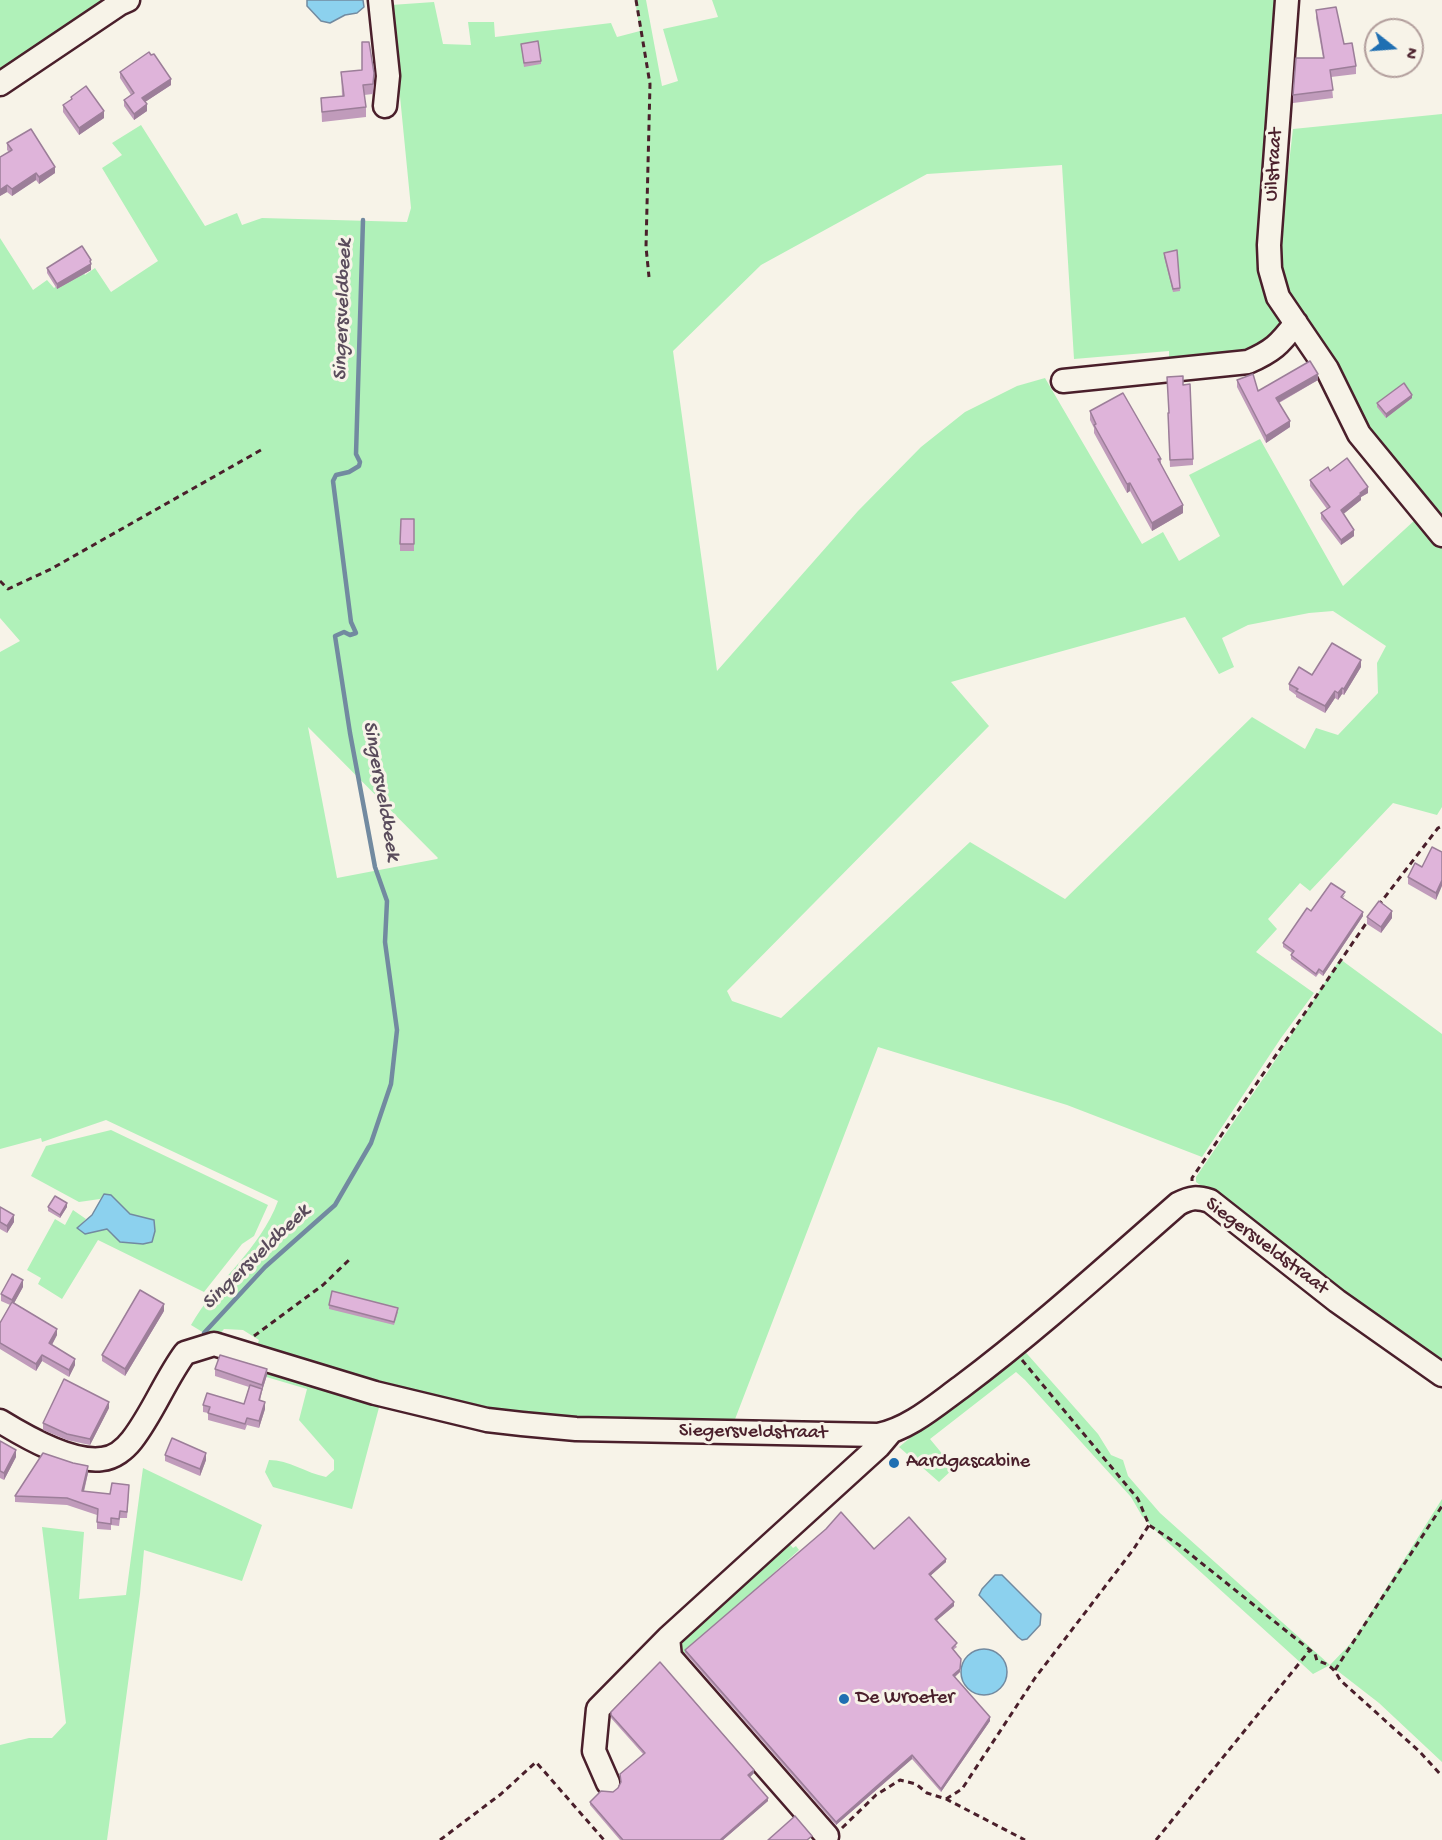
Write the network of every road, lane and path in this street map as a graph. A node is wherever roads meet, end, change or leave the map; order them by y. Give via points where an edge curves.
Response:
1 (128, 0) edge
2 (380, 0) edge
3 (636, 0) edge
4 (1287, 0) edge
5 (0, 84) edge
6 (385, 106) dead end
7 (648, 277) dead end
8 (1296, 323) junction
9 (1063, 381) dead end
10 (261, 450) dead end
11 (1442, 535) edge
12 (0, 581) edge
13 (1442, 826) edge
14 (1375, 910) edge
15 (1369, 919) edge
16 (1190, 1198) junction
17 (348, 1260) dead end
18 (1012, 1348) junction
19 (232, 1351) junction
20 (1442, 1375) edge
21 (0, 1421) edge
22 (890, 1433) junction
23 (1442, 1506) edge
24 (1149, 1525) junction
25 (668, 1638) junction
26 (1310, 1650) junction
27 (1335, 1670) junction
28 (1442, 1776) edge
29 (608, 1783) dead end
30 (946, 1799) junction
31 (832, 1834) joint
32 (440, 1840) edge
33 (604, 1840) edge
34 (1024, 1840) edge
35 (1156, 1840) edge

1 - 5 street
2 - 6 street via 388,75
3 - 7 path via 650,84
4 - 8 street, Uilstraat via 1269,245 1270,269 1278,297
8 - 9 street via 1275,348 1248,362
8 - 11 street, Uilstraat via 1327,369 1359,434
10 - 12 path via 51,569 8,589
13 - 14 path
15 - 16 path via 1192,1178
16 - 18 street, Siegersveldstraat via 1178,1204
16 - 20 street, Siegersveldstraat via 1210,1201 1337,1301
17 - 19 path via 322,1285
18 - 22 street, Siegersveldstraat via 935,1406
18 - 24 path via 1138,1499
19 - 21 street, Siegersveldstraat via 214,1344 185,1353 132,1440 104,1460 82,1459 25,1436
19 - 22 street, Siegersveldstraat via 375,1393 499,1422 576,1429
22 - 25 street
23 - 27 path
24 - 26 path
24 - 30 path via 1035,1678 962,1789
25 - 29 street via 598,1709 594,1751
25 - 31 street via 670,1657
26 - 27 path via 1317,1661
26 - 35 path
27 - 28 path via 1340,1680
30 - 31 path via 900,1780 876,1795
30 - 34 path
32 - 33 path via 536,1762

